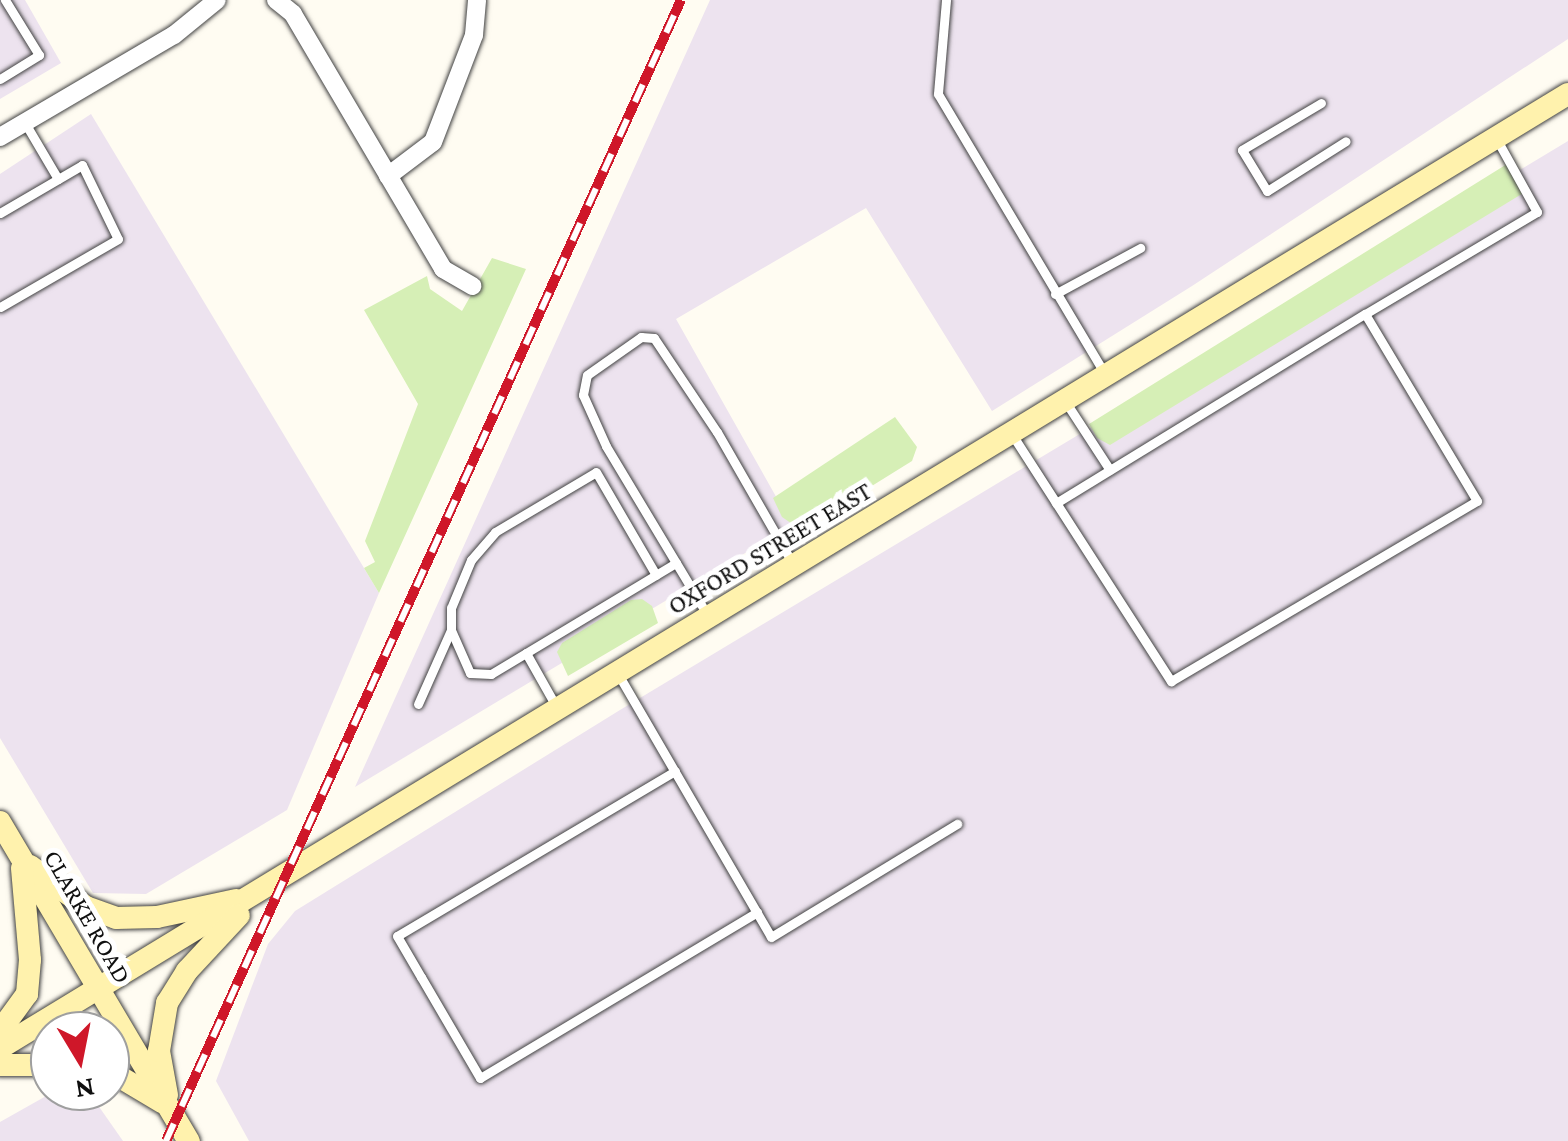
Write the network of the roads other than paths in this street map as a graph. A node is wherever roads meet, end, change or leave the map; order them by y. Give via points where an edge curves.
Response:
1 (5, 0) edge
2 (217, 0) edge
3 (276, 0) edge
4 (477, 0) edge
5 (946, 0) edge
6 (0, 79) edge
7 (1568, 94) edge
8 (1321, 103) dead end
9 (25, 122) junction
10 (0, 137) edge
11 (1496, 138) junction
12 (1346, 142) dead end
13 (388, 176) junction
14 (58, 179) junction
15 (0, 214) edge
16 (1140, 248) dead end
17 (472, 286) dead end
18 (1055, 294) junction
19 (0, 308) edge
20 (1365, 314) junction
21 (1106, 376) junction
22 (1065, 401) junction
23 (1012, 434) junction
24 (1110, 470) junction
25 (1056, 503) junction
26 (676, 562) junction
27 (795, 566) junction
28 (656, 575) junction
29 (710, 618) junction
30 (450, 630) junction
31 (526, 652) junction
32 (618, 674) junction
33 (418, 704) dead end
34 (558, 711) junction
35 (675, 771) junction
36 (0, 822) edge
37 (957, 824) dead end
38 (22, 860) junction
39 (258, 894) junction
40 (757, 912) junction
41 (97, 990) junction
42 (0, 1030) edge
43 (0, 1048) edge
44 (0, 1065) edge
45 (30, 1065) edge
46 (130, 1083) edge
47 (169, 1107) junction
48 (189, 1141) edge

1 - 6 lane via 39,55
2 - 9 street via 174,36
3 - 13 street via 293,14
4 - 13 street via 474,35 433,142
5 - 18 lane via 938,94
7 - 11 main road, OXFORD STREET EAST
8 - 12 lane via 1242,150 1268,191
9 - 10 street
9 - 14 lane
11 - 20 lane via 1537,212
11 - 21 main road, OXFORD STREET EAST
13 - 17 street via 443,269
14 - 15 lane
14 - 19 lane via 82,165 118,239
16 - 18 lane
18 - 21 lane
20 - 24 lane
20 - 25 lane via 1477,501 1170,681
21 - 22 main road, OXFORD STREET EAST
22 - 23 main road, OXFORD STREET EAST
22 - 24 lane
23 - 25 lane
23 - 27 main road, OXFORD STREET EAST
24 - 25 lane
26 - 27 lane via 583,395 587,375 641,337 654,338 686,385
26 - 28 lane
26 - 29 lane
27 - 29 main road, OXFORD STREET EAST
28 - 30 lane via 596,472 495,532 470,560 451,608
28 - 31 lane
29 - 32 main road, OXFORD STREET EAST
30 - 31 lane via 470,673 491,674
30 - 33 lane
31 - 34 lane
32 - 34 main road, OXFORD STREET EAST
32 - 35 lane
34 - 39 main road, OXFORD STREET EAST
35 - 40 lane
35 - 40 lane via 397,936 405,950 480,1078
36 - 38 main road, CLARKE ROAD
37 - 40 lane via 772,937
38 - 39 main road via 86,907 116,918 157,917
38 - 41 main road, CLARKE ROAD
38 - 42 main road via 27,994
39 - 41 main road, OXFORD STREET EAST
39 - 47 main road via 167,1003 159,1051
41 - 43 main road, OXFORD STREET EAST
41 - 47 main road, CLARKE ROAD
44 - 45 main road
46 - 47 main road
47 - 48 main road, CLARKE ROAD

